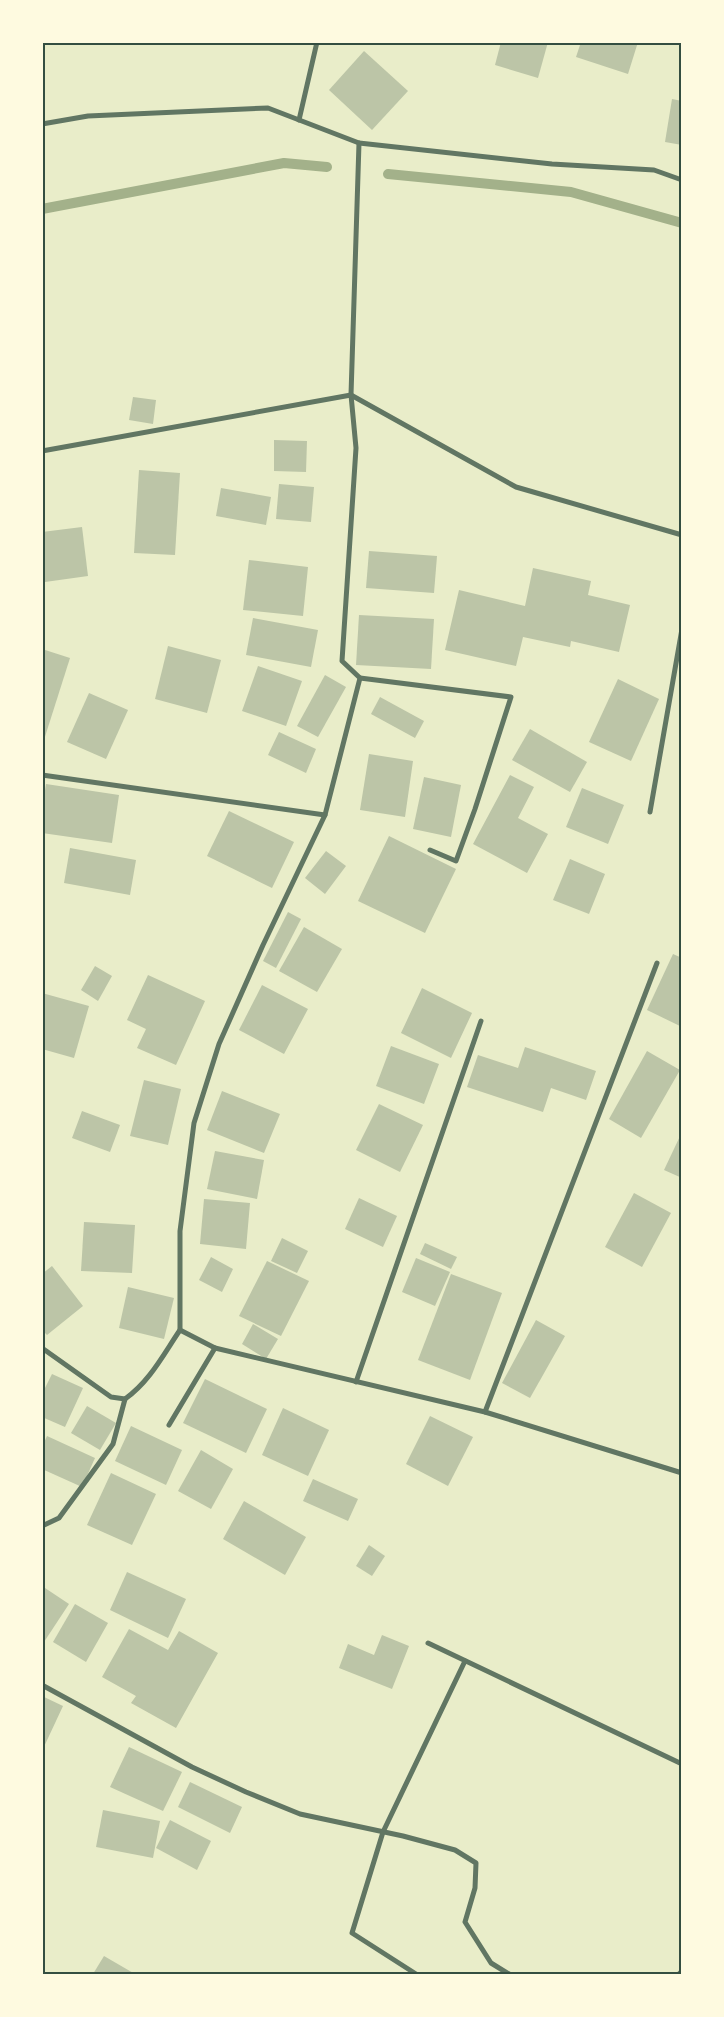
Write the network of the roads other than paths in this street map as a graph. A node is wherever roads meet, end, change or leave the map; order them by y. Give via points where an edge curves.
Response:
1 (317, 42) edge
2 (299, 120) junction
3 (42, 124) edge
4 (359, 143) junction
5 (682, 180) edge
6 (351, 395) junction
7 (42, 450) edge
8 (682, 535) edge
9 (682, 629) edge
10 (360, 678) junction
11 (42, 775) edge
12 (650, 812) dead end
13 (325, 816) junction
14 (430, 850) dead end
15 (657, 963) dead end
16 (481, 1021) dead end
17 (180, 1330) junction
18 (42, 1348) edge
19 (215, 1348) junction
20 (356, 1382) junction
21 (125, 1399) junction
22 (485, 1412) junction
23 (169, 1425) dead end
24 (682, 1473) edge
25 (42, 1526) edge
26 (428, 1643) dead end
27 (465, 1661) junction
28 (42, 1685) edge
29 (682, 1764) edge
30 (383, 1832) junction
31 (682, 1971) edge
32 (416, 1974) edge
33 (509, 1974) edge
34 (679, 1974) edge

1 - 2 street
2 - 3 street via 268,108 96,116
2 - 4 street
4 - 5 street via 552,164 654,170
4 - 6 street
6 - 7 street
6 - 8 street via 516,487
6 - 10 street via 356,448 342,661
9 - 12 street
10 - 13 street
10 - 14 street via 511,697 456,861
11 - 13 street
13 - 17 street via 219,1044 194,1123 180,1231
15 - 22 street
16 - 20 street
17 - 19 street
17 - 21 street via 148,1378
18 - 21 street via 111,1397
19 - 20 street
19 - 23 street
20 - 22 street
21 - 25 street via 114,1444 59,1518
22 - 24 street
26 - 27 street
27 - 29 street
27 - 30 street
28 - 30 street via 192,1767 246,1792 300,1814
30 - 32 street via 352,1934
30 - 33 street via 455,1850 476,1863 475,1888 465,1922 491,1962
31 - 34 street

